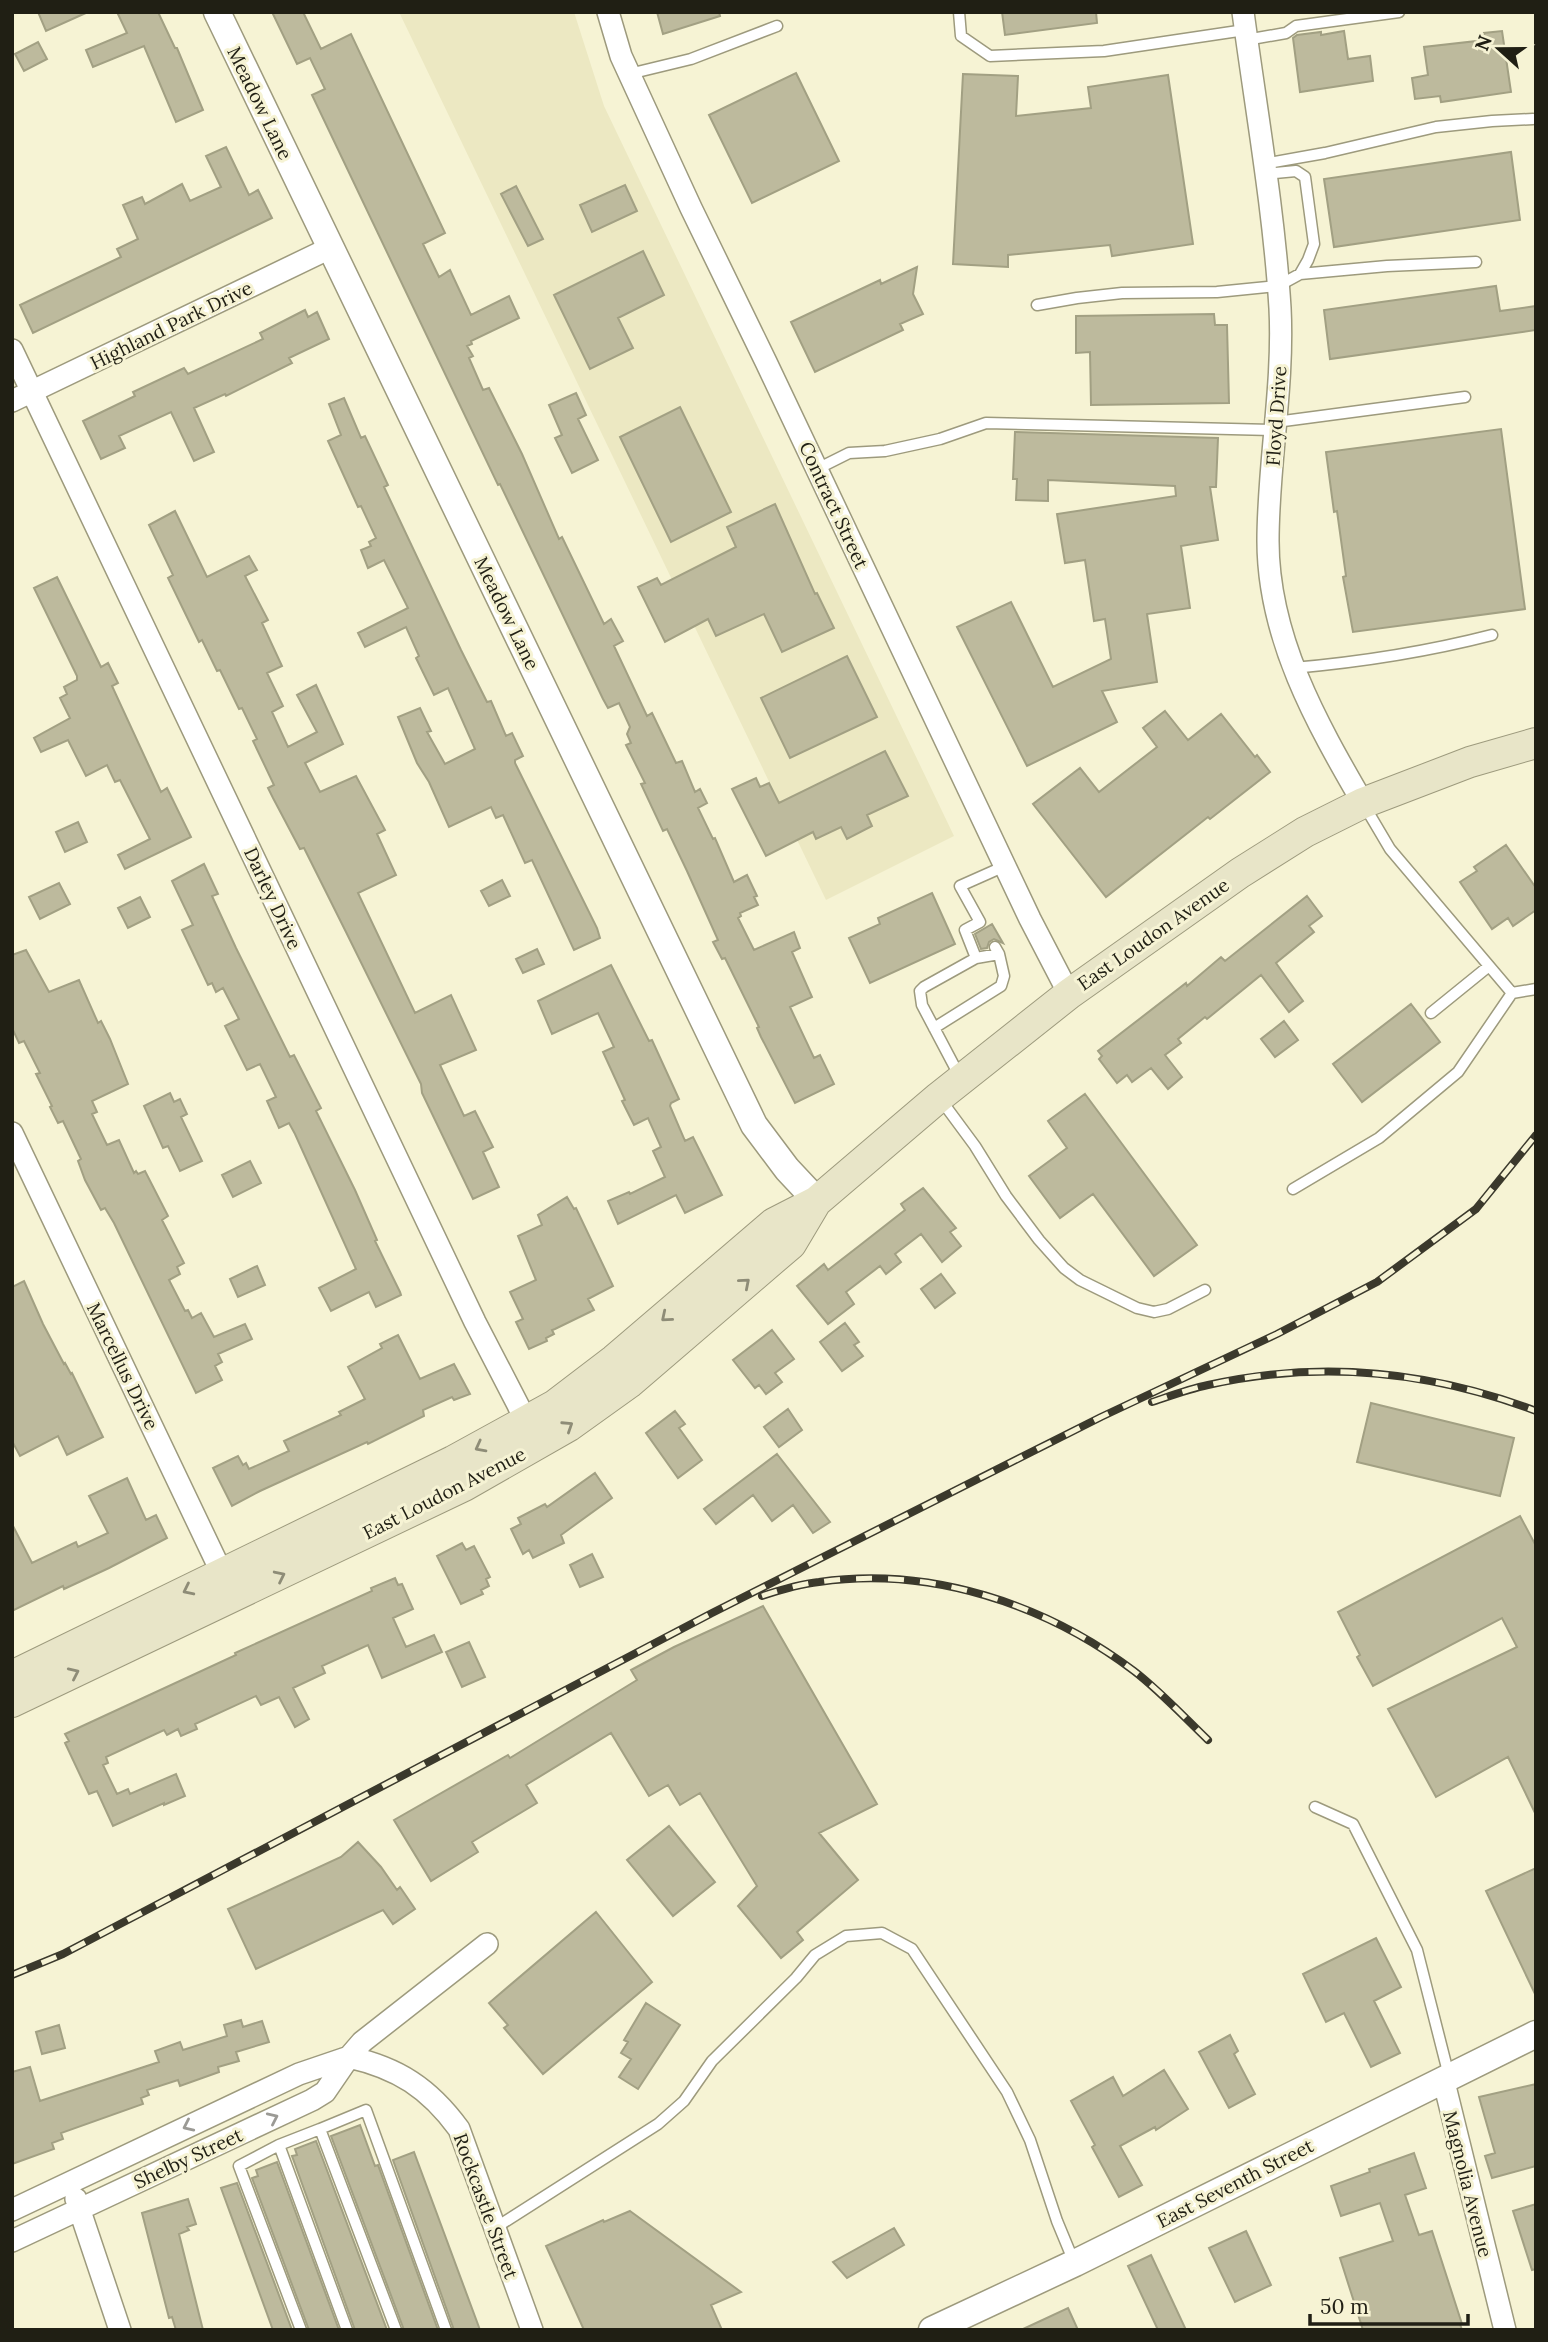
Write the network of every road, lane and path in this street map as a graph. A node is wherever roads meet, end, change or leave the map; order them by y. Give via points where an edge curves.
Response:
1 (217, 12) edge
2 (608, 12) edge
3 (960, 12) edge
4 (1399, 12) edge
5 (777, 26) dead end
6 (1245, 27) edge
7 (629, 74) junction
8 (1533, 119) dead end
9 (1264, 169) junction
10 (330, 248) junction
11 (1476, 262) dead end
12 (1300, 274) junction
13 (1278, 286) junction
14 (1037, 305) dead end
15 (12, 350) edge
16 (32, 392) junction
17 (1465, 397) dead end
18 (12, 401) edge
19 (1276, 426) junction
20 (817, 469) junction
21 (1492, 635) dead end
22 (1293, 668) junction
23 (1536, 743) edge
24 (1363, 803) junction
25 (1005, 866) junction
26 (976, 958) junction
27 (1489, 966) junction
28 (976, 988) dead end
29 (1536, 989) edge
30 (1512, 993) junction
31 (1069, 994) junction
32 (984, 999) junction
33 (1431, 1013) dead end
34 (934, 1028) junction
35 (950, 1088) junction
36 (12, 1133) edge
37 (1293, 1189) dead end
38 (817, 1201) junction
39 (1205, 1290) dead end
40 (531, 1434) junction
41 (228, 1586) junction
42 (12, 1676) edge
43 (12, 1702) edge
44 (1315, 1807) dead end
45 (487, 1944) dead end
46 (1536, 2034) edge
47 (349, 2057) junction
48 (1446, 2077) junction
49 (320, 2129) junction
50 (279, 2145) junction
51 (70, 2182) junction
52 (12, 2210) edge
53 (79, 2210) junction
54 (495, 2228) junction
55 (12, 2241) edge
56 (1075, 2263) junction
57 (120, 2330) edge
58 (301, 2330) edge
59 (347, 2330) edge
60 (396, 2330) edge
61 (446, 2330) edge
62 (532, 2330) edge
63 (932, 2330) edge
64 (1505, 2330) edge

1 - 10 street, Meadow Lane
2 - 7 street, Contract Street
3 - 6 lane via 961,36 990,56 1104,51
4 - 6 lane via 1296,26 1286,33
5 - 7 lane via 691,59
6 - 9 street, Floyd Drive
7 - 20 street, Contract Street
8 - 9 lane via 1436,127
9 - 12 lane via 1296,171 1305,177 1314,244
9 - 13 street, Floyd Drive
10 - 16 street, Highland Park Drive
10 - 38 street, Meadow Lane via 754,1125
11 - 12 lane
12 - 13 lane
13 - 14 lane via 1122,293
13 - 19 street, Floyd Drive
15 - 16 street, Darley Drive
16 - 18 street, Highland Park Drive
16 - 40 street, Darley Drive
17 - 19 lane
19 - 20 lane via 986,424 885,451 849,453
19 - 22 street, Floyd Drive via 1268,543 1272,591
20 - 25 street, Contract Street
21 - 22 lane via 1435,650
22 - 24 street, Floyd Drive via 1324,737
23 - 24 main road, East Loudon Avenue via 1470,762
24 - 27 lane via 1390,849
24 - 31 main road, East Loudon Avenue via 1240,873
25 - 26 lane via 960,886 982,925 965,930
25 - 31 street, Contract Street
26 - 32 lane via 997,951 1004,976 1001,986
26 - 34 lane via 920,991
27 - 30 lane
27 - 33 lane
28 - 32 lane
29 - 30 lane
30 - 37 lane via 1458,1072 1379,1138
31 - 35 main road, East Loudon Avenue
32 - 34 lane
34 - 35 lane
35 - 38 main road, East Loudon Avenue
35 - 39 lane via 975,1146 1025,1222 1063,1268 1118,1300 1154,1312
36 - 41 street, Marcellus Drive
38 - 40 main road, East Loudon Avenue via 775,1223 555,1405
40 - 41 main road, East Loudon Avenue
41 -> 42 main road, East Loudon Avenue
43 -> 41 main road, East Loudon Avenue
44 - 48 lane via 1353,1824 1417,1950
45 - 47 street, Shelby Street
46 - 48 street, East Seventh Street
47 -> 51 street, Shelby Street via 299,2074
53 -> 47 street, Shelby Street via 325,2092
47 - 54 street, Rockcastle Street via 400,2074 443,2107 459,2129
48 - 56 street, East Seventh Street
48 - 64 street, Magnolia Avenue
49 - 50 lane
49 - 60 lane
49 - 61 lane via 366,2110
50 - 58 lane via 239,2166
50 - 59 lane
51 - 52 street, Shelby Street
51 - 53 street
53 - 55 street, Shelby Street
53 - 57 street
54 - 56 lane via 658,2124 815,1955 846,1936 882,1933 912,1949 1006,2092 1030,2140
54 - 62 street, Rockcastle Street
56 - 63 street, East Seventh Street

